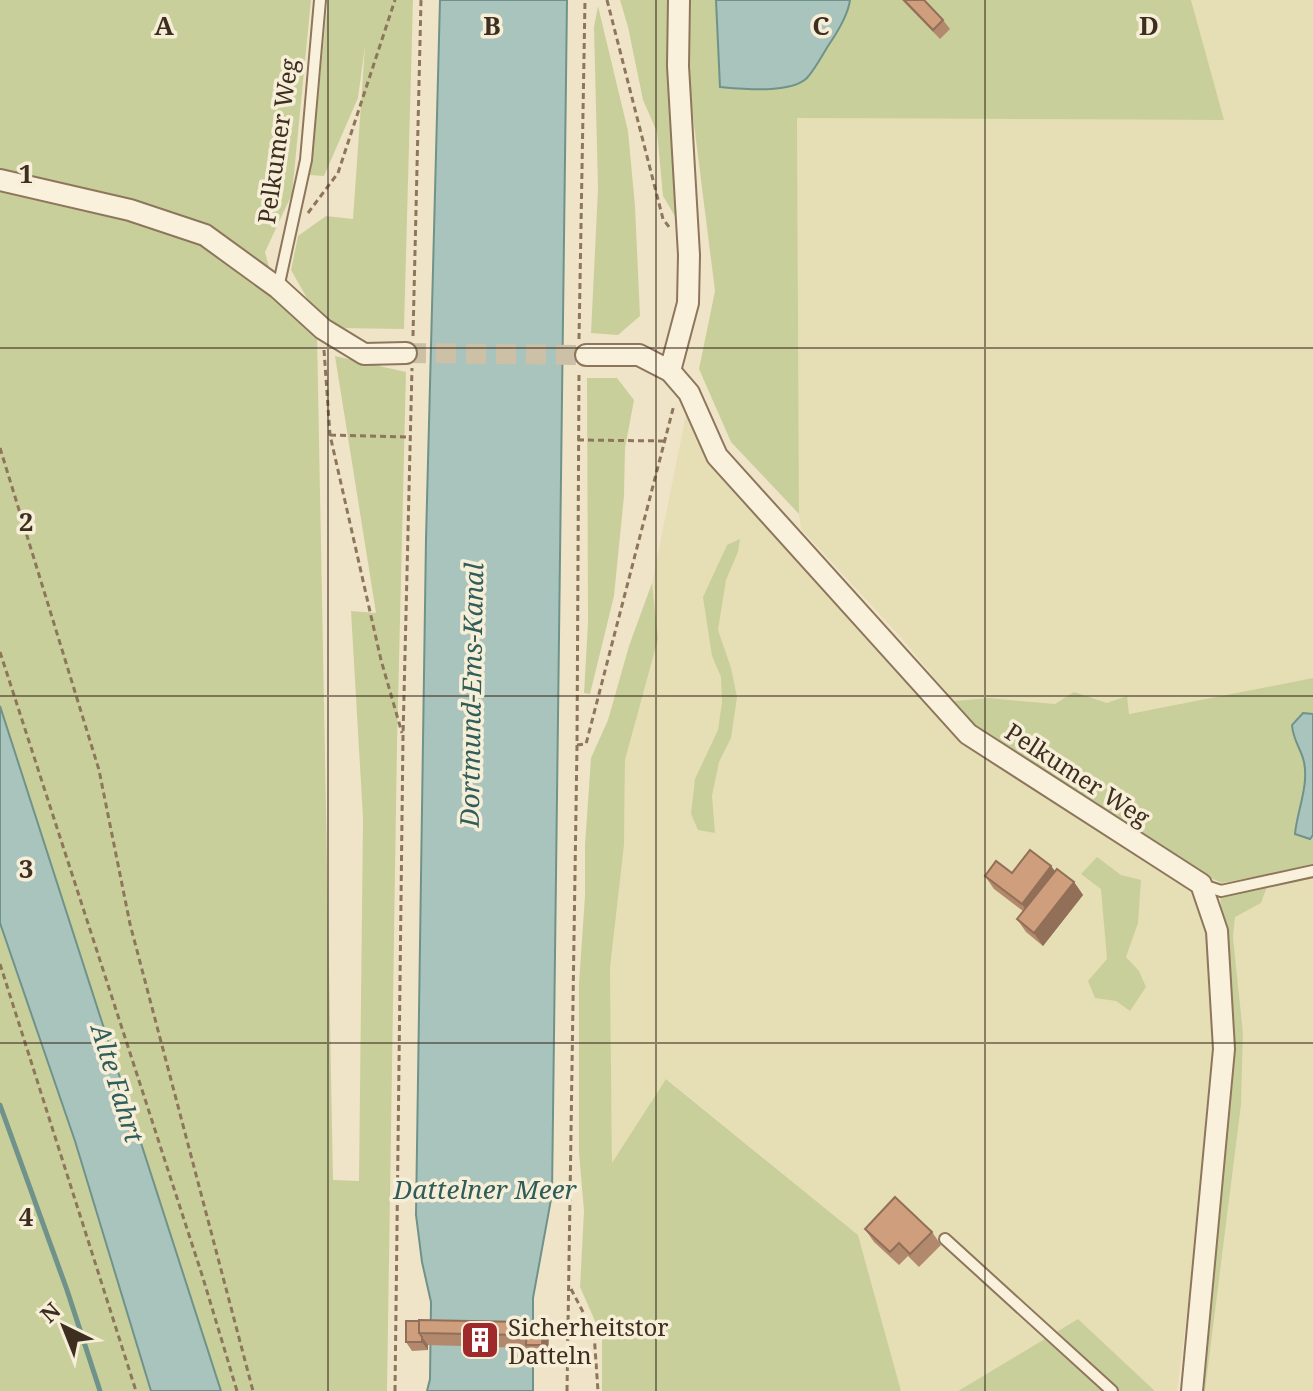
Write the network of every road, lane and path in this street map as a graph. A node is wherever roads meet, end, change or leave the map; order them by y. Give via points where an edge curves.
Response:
1 (320, 0) edge
2 (395, 0) edge
3 (607, 0) edge
4 (679, 0) edge
5 (0, 180) edge
6 (672, 231) dead end
7 (289, 239) junction
8 (278, 288) junction
9 (323, 329) junction
10 (406, 353) tunnel mouth
11 (586, 355) tunnel mouth
12 (670, 371) junction
13 (330, 435) junction
14 (410, 437) dead end
15 (578, 440) dead end
16 (666, 441) junction
17 (0, 448) edge
18 (0, 652) edge
19 (1313, 871) edge
20 (1201, 884) junction
21 (0, 964) edge
22 (945, 1239) dead end
23 (569, 1285) junction
24 (136, 1391) edge
25 (237, 1391) edge
26 (253, 1391) edge
27 (395, 1391) edge
28 (567, 1391) edge
29 (598, 1391) edge
30 (1112, 1391) edge
31 (1192, 1391) edge

1 - 7 lane, Pelkumer Weg via 306,160
2 - 7 path via 338,173
3 - 6 path via 663,219
4 - 12 street via 688,303
5 - 8 street via 130,210 205,235
7 - 8 lane, Pelkumer Weg
8 - 9 street
9 - 10 street via 364,354
9 - 13 path
11 - 12 street, Pelkumer Weg via 639,355
12 - 16 path via 675,406
12 - 20 street, Pelkumer Weg via 689,393 717,456 968,734
13 - 14 path
13 - 27 path via 403,737
15 - 16 path
16 - 23 path via 586,744 577,745
17 - 26 path via 99,770 149,1001
18 - 25 path
19 - 20 lane via 1221,891
20 - 31 street via 1217,931 1224,1049
21 - 24 path
22 - 30 lane
23 - 28 path
23 - 29 path via 594,1333

